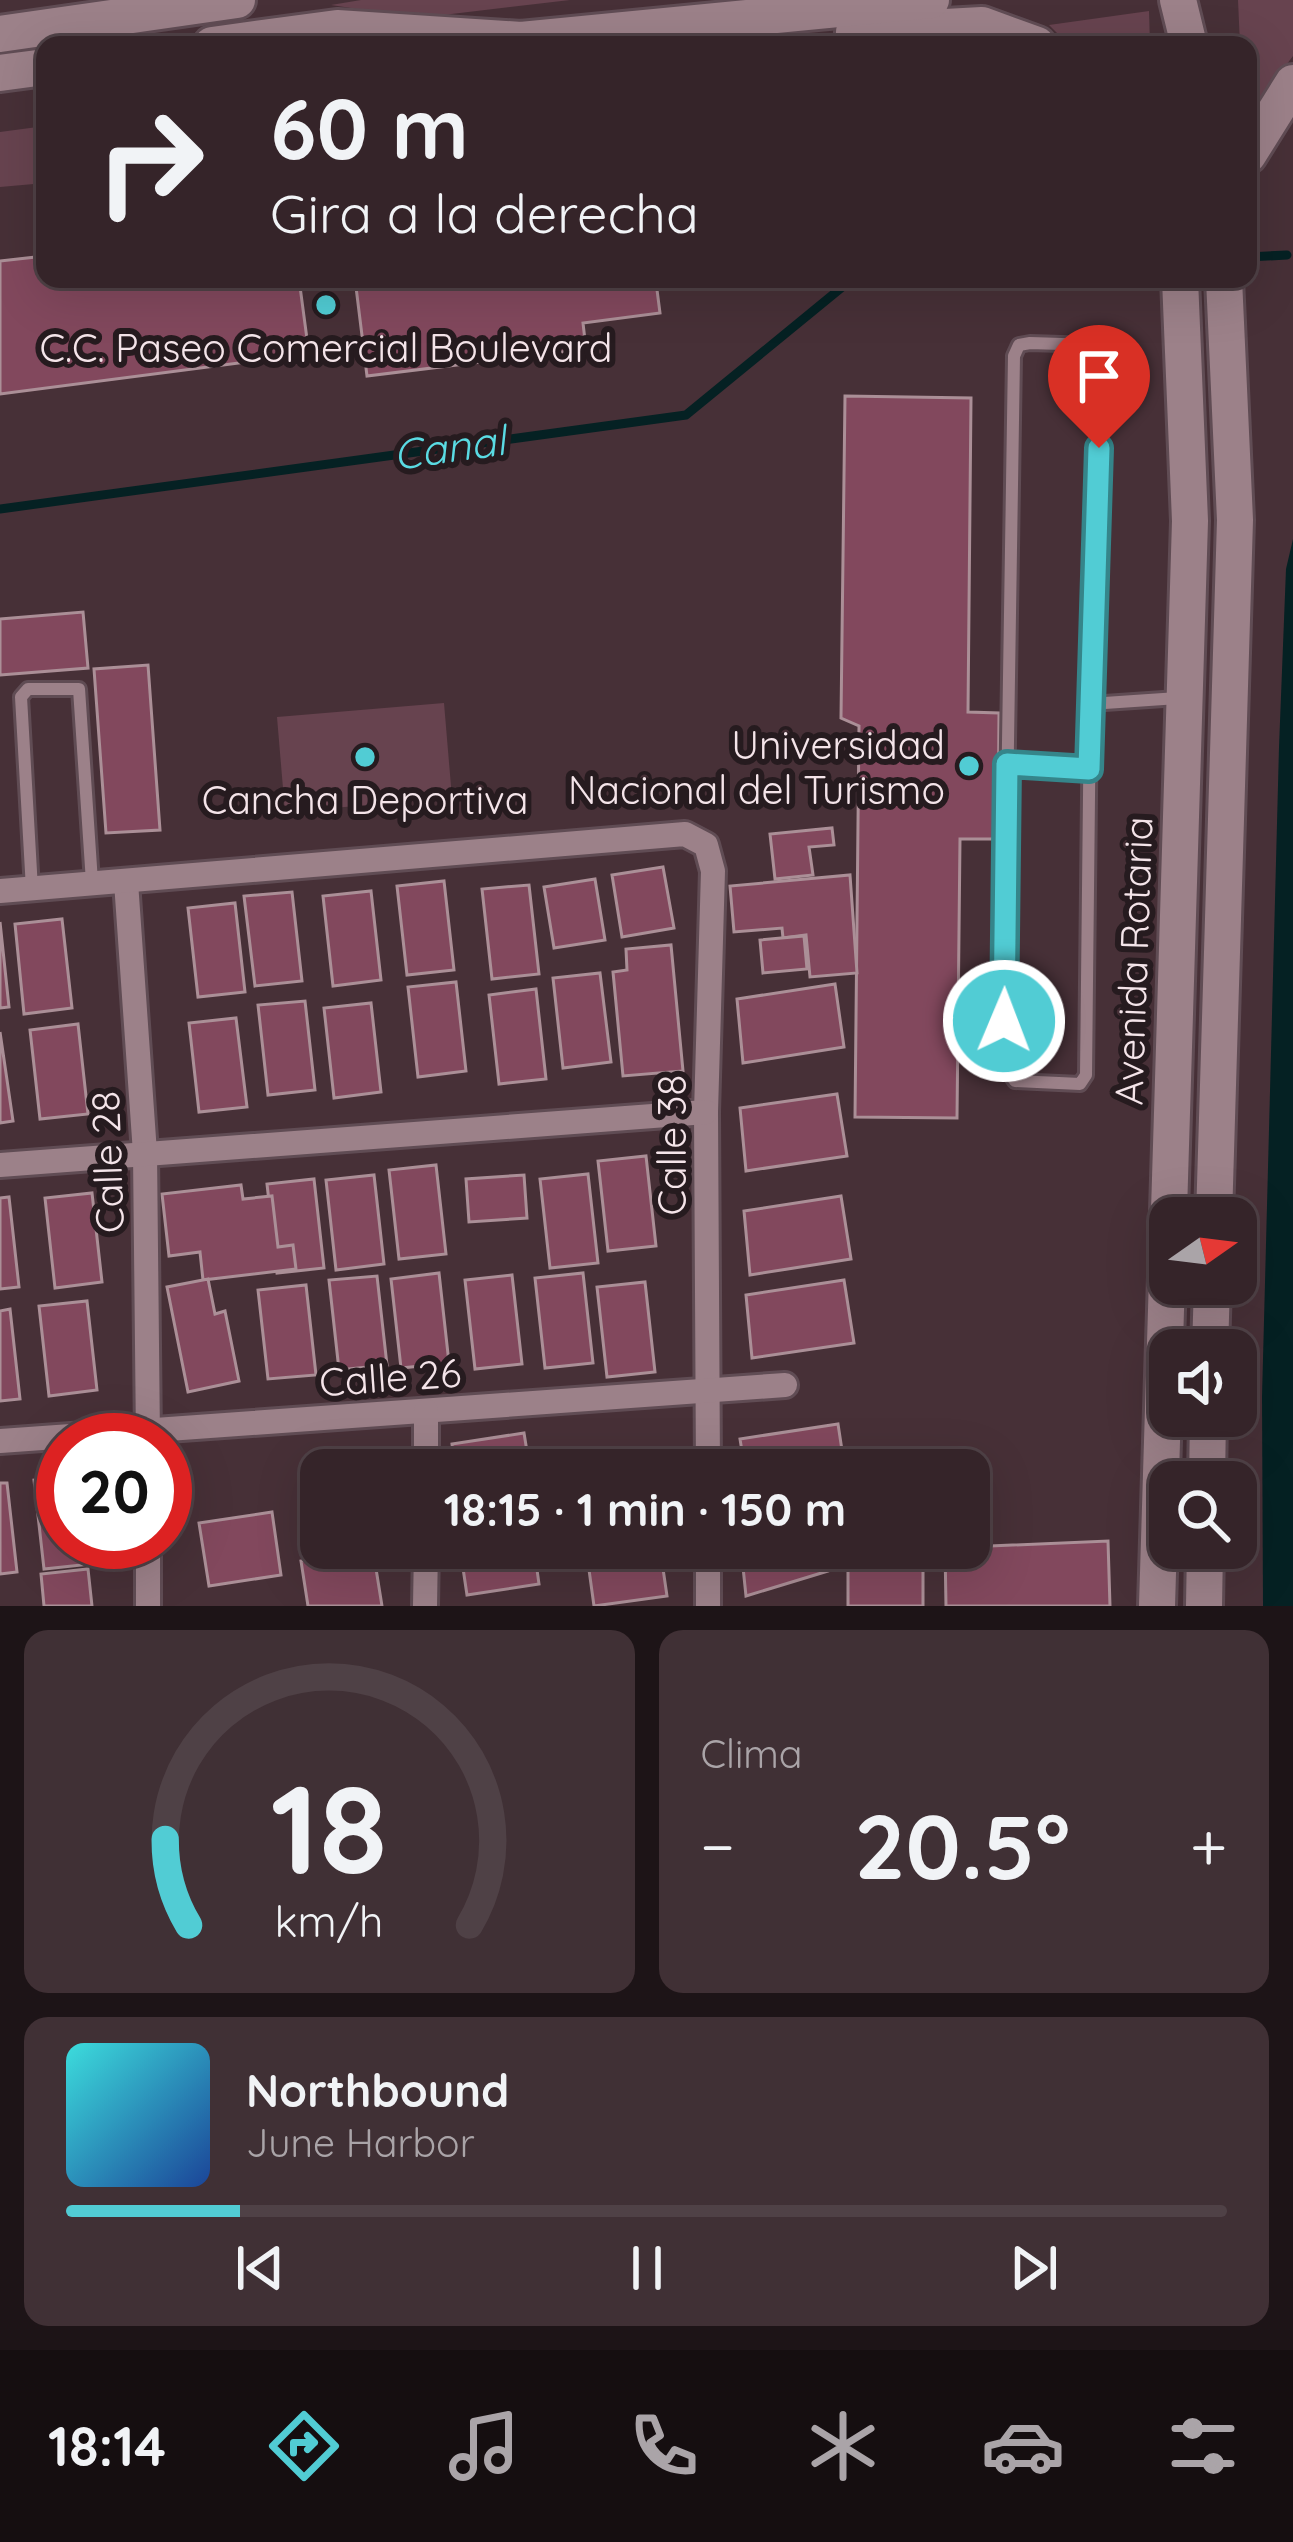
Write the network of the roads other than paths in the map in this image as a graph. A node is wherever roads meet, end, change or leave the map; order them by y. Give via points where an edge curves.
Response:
1 (237, 0) edge
2 (926, 0) edge
3 (44, 14) edge
4 (774, 20) junction
5 (0, 34) edge
6 (278, 36) edge
7 (460, 36) edge
8 (572, 36) edge
9 (1012, 36) edge
10 (36, 69) edge
11 (0, 74) edge
12 (1293, 83) edge
13 (1257, 141) edge
14 (1180, 288) edge
15 (1223, 288) edge
16 (1184, 698) junction
17 (1090, 704) junction
18 (1007, 764) junction
19 (1089, 769) junction
20 (126, 882) junction
21 (92, 884) junction
22 (32, 889) junction
23 (0, 891) edge
24 (706, 1112) junction
25 (145, 1153) junction
26 (0, 1165) edge
27 (1215, 1197) edge
28 (785, 1385) dead end
29 (708, 1390) junction
30 (426, 1411) junction
31 (148, 1413) edge
32 (192, 1430) edge
33 (36, 1439) edge
34 (0, 1441) edge
35 (426, 1449) edge
36 (708, 1449) edge
37 (148, 1569) edge
38 (426, 1569) edge
39 (708, 1569) edge
40 (1205, 1569) edge
41 (148, 1606) edge
42 (425, 1606) edge
43 (708, 1606) edge
44 (1157, 1606) edge
45 (1204, 1606) edge

1 - 3 street
2 - 4 street
3 - 5 street
4 - 8 street
4 - 9 street via 820,34 982,25
6 - 7 street via 337,28
10 - 11 street
12 - 13 street
14 - 16 street, Avenida Rotaria via 1190,521
15 - 27 street via 1235,520
16 - 17 lane
16 - 44 street, Avenida Rotaria
17 - 18 lane via 1101,352 1093,345 1019,345
17 - 19 lane
18 - 19 lane
18 - 19 lane via 1004,1064 1015,1081 1068,1085 1086,1075
20 - 21 street
20 - 24 street, Calle 38 via 685,834 706,845 713,871
20 - 25 street, Calle 28
21 - 22 street
21 - 22 lane via 79,689 28,689 21,697
22 - 23 street
24 - 25 street
24 - 29 street, Calle 38
25 - 26 street
25 - 31 street, Calle 28
28 - 29 street, Calle 26
29 - 30 street, Calle 26
29 - 36 street, Calle 38
30 - 32 street, Calle 26
30 - 35 street
33 - 34 street, Calle 26
37 - 41 street
38 - 42 street
39 - 43 street
40 - 45 street

